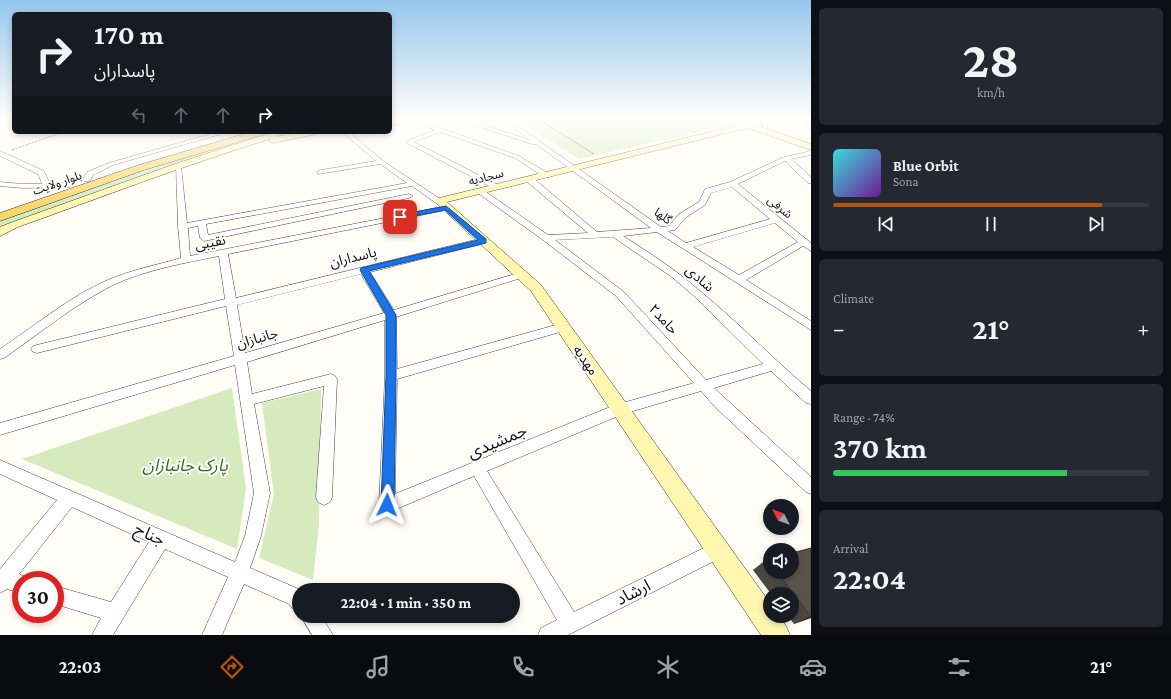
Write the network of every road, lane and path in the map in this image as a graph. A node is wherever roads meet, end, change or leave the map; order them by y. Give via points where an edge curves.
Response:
1 (16, 149) edge
2 (165, 149) edge
3 (187, 149) edge
4 (205, 149) edge
5 (232, 149) edge
6 (366, 149) edge
7 (422, 149) edge
8 (495, 149) edge
9 (546, 149) edge
10 (586, 149) edge
11 (651, 149) edge
12 (811, 153) edge
13 (1, 154) edge
14 (786, 158) junction
15 (604, 160) junction
16 (382, 162) junction
17 (178, 166) junction
18 (574, 168) junction
19 (321, 172) dead end
20 (547, 174) junction
21 (87, 179) junction
22 (529, 179) junction
23 (811, 182) edge
24 (0, 184) edge
25 (414, 184) junction
26 (733, 184) junction
27 (69, 185) junction
28 (47, 186) junction
29 (498, 186) junction
30 (479, 191) junction
31 (409, 196) dead end
32 (302, 204) junction
33 (442, 205) junction
34 (0, 209) edge
35 (0, 217) edge
36 (776, 220) junction
37 (202, 223) junction
38 (312, 225) junction
39 (182, 226) junction
40 (660, 230) junction
41 (0, 232) edge
42 (615, 234) junction
43 (595, 235) junction
44 (546, 238) junction
45 (483, 241) junction
46 (807, 245) edge
47 (685, 246) junction
48 (223, 254) junction
49 (186, 260) junction
50 (364, 270) junction
51 (521, 275) junction
52 (738, 280) junction
53 (231, 302) junction
54 (391, 315) junction
55 (811, 326) edge
56 (563, 327) junction
57 (37, 349) dead end
58 (0, 355) edge
59 (240, 358) junction
60 (773, 366) junction
61 (391, 376) junction
62 (704, 385) junction
63 (811, 399) edge
64 (247, 400) junction
65 (620, 409) junction
66 (0, 429) edge
67 (0, 467) edge
68 (477, 468) junction
69 (811, 487) edge
70 (324, 497) dead end
71 (69, 498) junction
72 (161, 540) junction
73 (718, 550) junction
74 (241, 573) junction
75 (6, 581) edge
76 (292, 595) edge
77 (64, 598) edge
78 (115, 613) junction
79 (315, 623) edge
80 (570, 624) junction
81 (102, 635) edge
82 (212, 635) edge
83 (323, 635) edge
84 (548, 635) edge
85 (777, 635) edge

1 - 13 path
2 - 21 street via 111,164 90,174
3 - 21 main road, بلوار ولایت
4 - 35 main road, بلوار ولایت via 140,168
5 - 17 street
6 - 16 street, مهدیه
7 - 29 street
8 - 20 street via 517,156
9 - 18 street, گلها
10 - 15 path
11 - 15 street, سجادیه
12 - 14 street
13 - 28 street via 41,173
14 - 23 street
14 - 26 street
15 - 18 street, سجادیه
16 - 19 street
16 - 25 street, مهدیه
17 - 39 street
17 - 41 street
18 - 20 street, سجادیه
18 - 40 street, گلها
20 - 22 street, سجادیه
21 - 27 main road, بلوار ولایت
22 - 29 street, سجادیه
22 - 43 street
24 - 28 lane
25 - 32 street
25 - 33 street, مهدیه
26 - 36 street, شرفی
26 - 40 street via 708,191 702,203 682,216 672,228
27 - 28 lane
27 - 34 main road, بلوار ولایت
29 - 30 street, سجادیه
30 - 33 street, سجادیه
30 - 44 street, حامد۲
31 - 38 street
32 - 37 street
32 - 38 street
33 - 38 street, نقیبی
33 - 45 street, مهدیه
36 - 46 street, شرفی
36 - 47 street
37 - 38 street via 204,238
37 - 39 street
38 - 48 street, نقیبی
39 - 49 street
40 - 42 street
40 - 47 street, گلها
42 - 43 street
42 - 60 street, شادی via 692,289
43 - 44 street
44 - 62 street, حامد۲ via 620,294
45 - 50 street, پاسداران
45 - 51 street, مهدیه
46 - 52 street
47 - 52 street, گلها
48 - 49 street, نقیبی
48 - 53 street
49 - 58 street, نقیبی via 110,282
50 - 53 street, پاسداران
50 - 54 street
51 - 54 street, جانبازان
51 - 56 street, مهدیه via 536,288
52 - 55 street, گلها
53 - 57 street, پاسداران
53 - 59 street
54 - 59 street, جانبازان
54 - 61 street
56 - 61 street
56 - 65 street, مهدیه
59 - 64 street
59 - 66 street, جانبازان
60 - 62 street, جمشیدی
60 - 63 street, شادی
61 - 68 street, جمشیدی via 387,505
62 - 65 street, جمشیدی
62 - 69 street, حامد۲
64 - 70 street via 331,379
64 - 74 street via 262,493 253,536
65 - 68 street, جمشیدی
65 - 73 street, مهدیه
67 - 71 street, جناح
68 - 80 street
71 - 72 street, جناح
71 - 75 street
72 - 74 street, جناح
72 - 78 street
73 - 80 street, ارشاد
73 - 85 street, مهدیه
74 - 76 street, جناح
74 - 82 street
77 - 78 street
78 - 81 street
79 - 83 street
80 - 84 street, ارشاد

